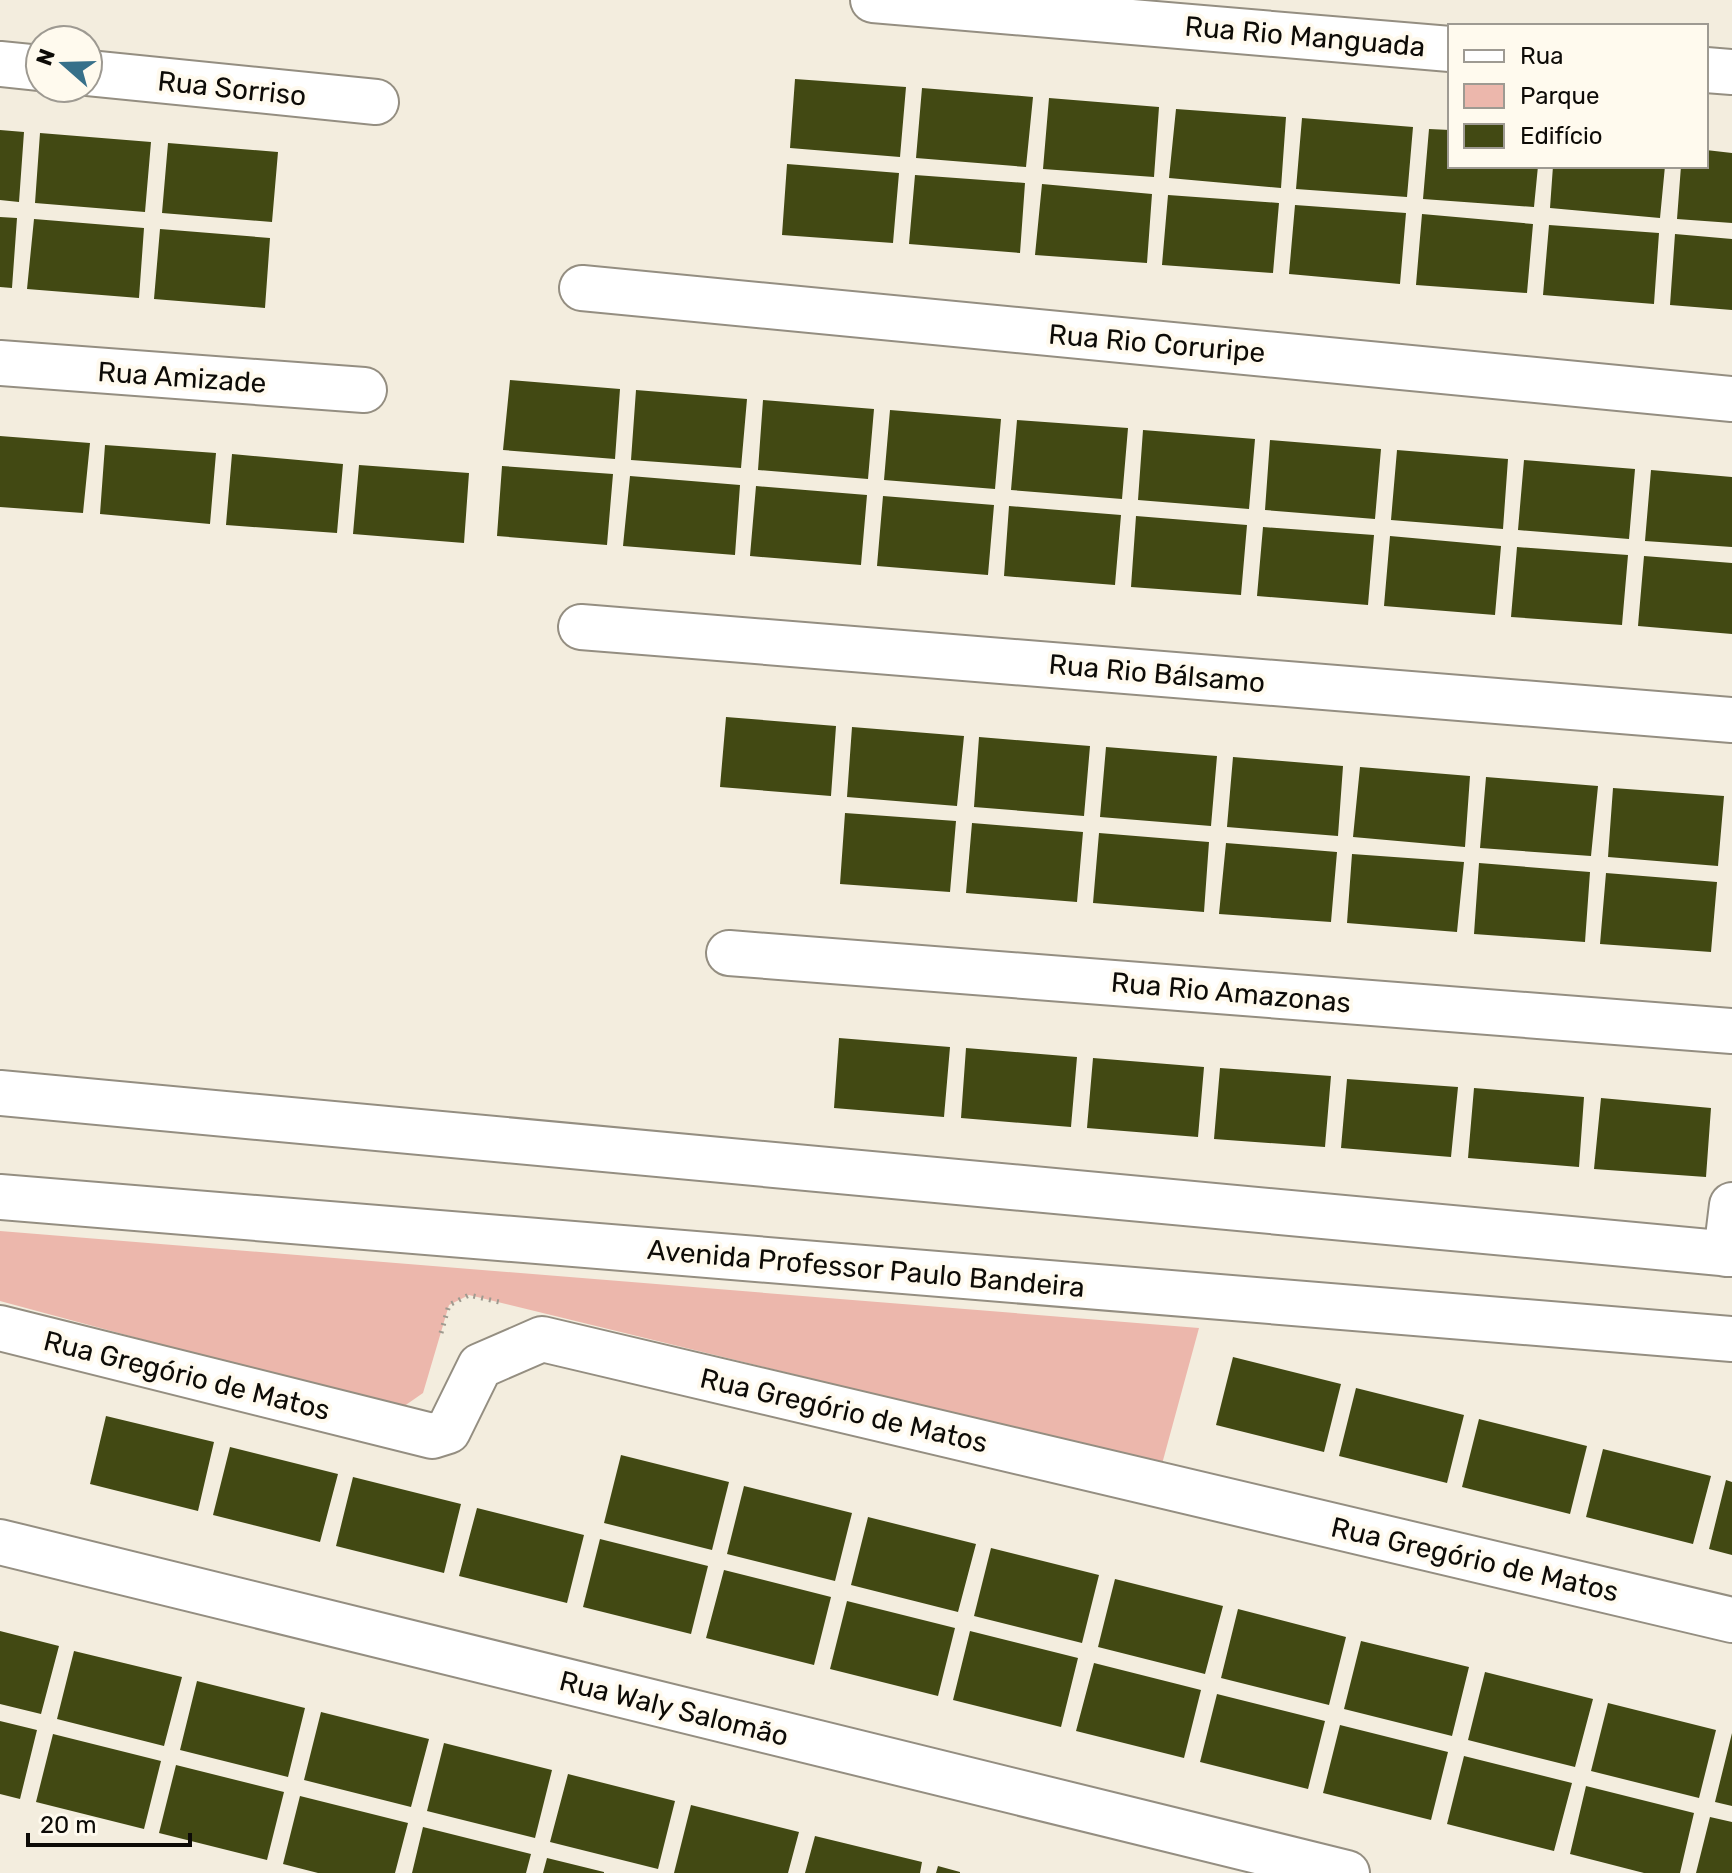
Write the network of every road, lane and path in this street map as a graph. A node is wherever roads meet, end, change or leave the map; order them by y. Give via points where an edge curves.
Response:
1 (873, 0) edge
2 (1448, 49) edge
3 (0, 64) edge
4 (24, 66) edge
5 (1708, 70) edge
6 (1732, 72) edge
7 (104, 75) edge
8 (376, 102) dead end
9 (582, 288) dead end
10 (0, 363) edge
11 (364, 390) dead end
12 (1732, 399) edge
13 (581, 627) dead end
14 (1732, 720) edge
15 (729, 953) dead end
16 (1732, 1031) edge
17 (0, 1093) edge
18 (0, 1197) edge
19 (1732, 1205) edge
20 (1729, 1254) edge
21 (0, 1328) edge
22 (1732, 1339) edge
23 (0, 1542) edge
24 (1732, 1620) edge
25 (1347, 1873) edge

1 - 2 street, Rua Rio Manguada
3 - 4 street
5 - 6 street
7 - 8 street, Rua Sorriso
9 - 12 street, Rua Rio Coruripe
10 - 11 street, Rua Amizade
13 - 14 street, Rua Rio Bálsamo
15 - 16 street, Rua Rio Amazonas
17 - 20 street
18 - 22 street, Avenida Professor Paulo Bandeira
19 - 20 street
21 - 24 street, Rua Gregório de Matos via 432,1436 448,1431 480,1366 542,1339
23 - 25 street, Rua Waly Salomão

